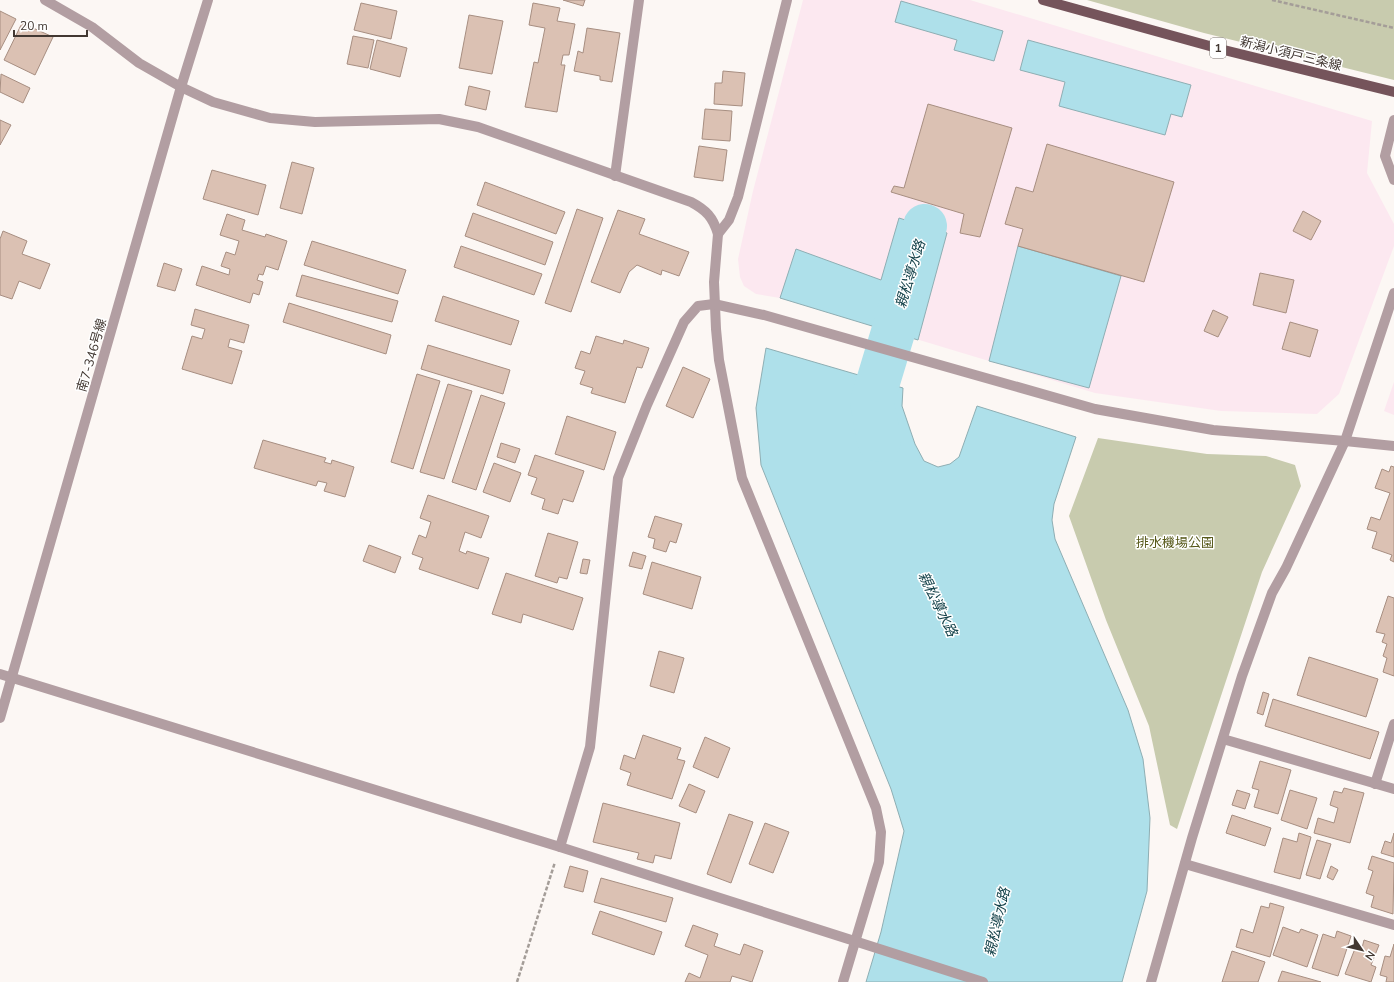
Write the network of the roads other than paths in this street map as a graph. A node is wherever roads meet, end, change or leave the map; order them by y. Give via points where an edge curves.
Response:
1 (45, 0) edge
2 (208, 0) edge
3 (639, 0) edge
4 (788, 0) edge
5 (1043, 0) edge
6 (181, 87) junction
7 (1394, 92) edge
8 (1394, 120) edge
9 (616, 176) junction
10 (1394, 180) edge
11 (718, 234) junction
12 (1394, 293) edge
13 (714, 304) junction
14 (1345, 442) junction
15 (1394, 446) edge
16 (0, 674) edge
17 (12, 678) junction
18 (0, 718) edge
19 (1394, 724) edge
20 (1223, 738) junction
21 (1375, 784) junction
22 (1394, 789) edge
23 (560, 847) junction
24 (1185, 864) junction
25 (1394, 925) edge
26 (855, 943) junction
27 (843, 982) edge
28 (983, 982) edge
29 (1151, 982) edge

1 - 6 street via 92,27 139,63
2 - 6 street, 南7-346号線
3 - 9 street
4 - 11 street via 738,197 729,220
5 - 7 main road, 新潟小須戸三条線 / 1 via 1224,50
6 - 9 street via 213,102 270,118 344,123 439,119 478,127
6 - 17 street, 南7-346号線
8 - 10 street via 1385,156
9 - 11 street via 704,209 714,220
11 - 13 street via 714,262
12 - 14 street
13 - 14 street via 764,315 1095,410 1213,430
13 - 23 street via 698,306 684,322 618,478 590,747
13 - 26 street via 719,360 742,478 876,808 881,832 879,862
14 - 15 street
14 - 20 street via 1272,594
16 - 17 street
17 - 18 street, 南7-346号線
17 - 23 street
19 - 21 street
20 - 21 street
20 - 24 street
21 - 22 street
23 - 26 street
24 - 25 street
24 - 29 street
26 - 27 street
26 - 28 street

